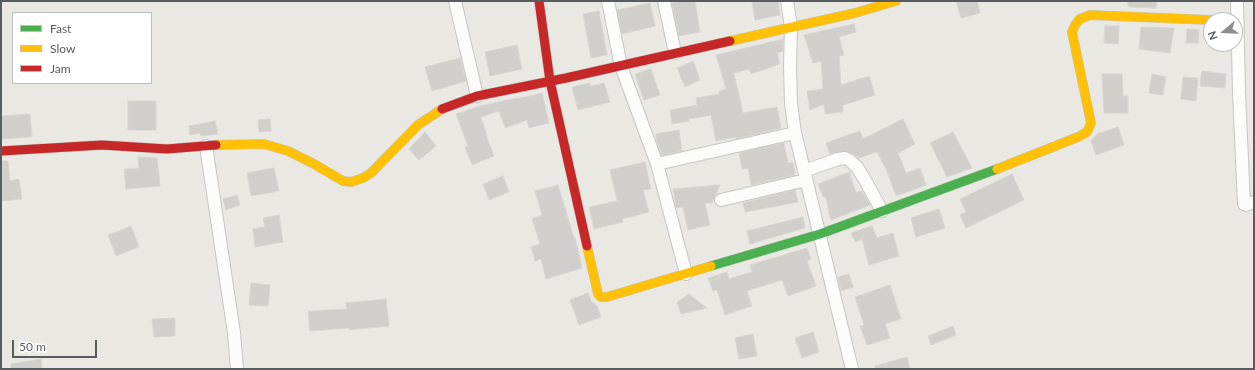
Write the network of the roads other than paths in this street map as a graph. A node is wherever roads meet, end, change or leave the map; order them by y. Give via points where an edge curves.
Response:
1 (455, 1) edge
2 (539, 1) edge
3 (610, 1) edge
4 (664, 1) edge
5 (787, 1) edge
6 (896, 1) edge
7 (1237, 1) edge
8 (1236, 12) edge
9 (1203, 20) edge
10 (791, 26) junction
11 (1237, 52) edge
12 (675, 53) junction
13 (621, 66) junction
14 (550, 82) junction
15 (477, 96) junction
16 (795, 133) junction
17 (206, 146) junction
18 (1, 151) edge
19 (657, 164) junction
20 (805, 176) junction
21 (721, 200) dead end
22 (1254, 202) edge
23 (882, 212) junction
24 (820, 234) junction
25 (686, 274) junction
26 (237, 369) edge
27 (852, 369) edge

1 - 15 street
2 - 14 street
3 - 13 street
4 - 12 street
5 - 10 street
6 - 10 street
7 - 8 street
9 - 23 street via 1090,15 1080,19 1072,32 1091,123 1087,132 1078,138
10 - 12 street
10 - 16 street via 791,103
11 - 22 street via 1244,204
12 - 13 street
13 - 14 street
13 - 19 street
14 - 15 street
14 - 25 street via 598,294 607,297
15 - 17 street via 442,108 418,125 371,173 351,182 344,181 288,151 264,144
16 - 19 street
16 - 20 street
17 - 18 street via 167,149 102,145
17 - 26 street via 234,332
19 - 25 street
20 - 21 street
20 - 23 street via 845,158 857,167 866,180
20 - 24 street
23 - 24 street
24 - 25 street
24 - 27 street

